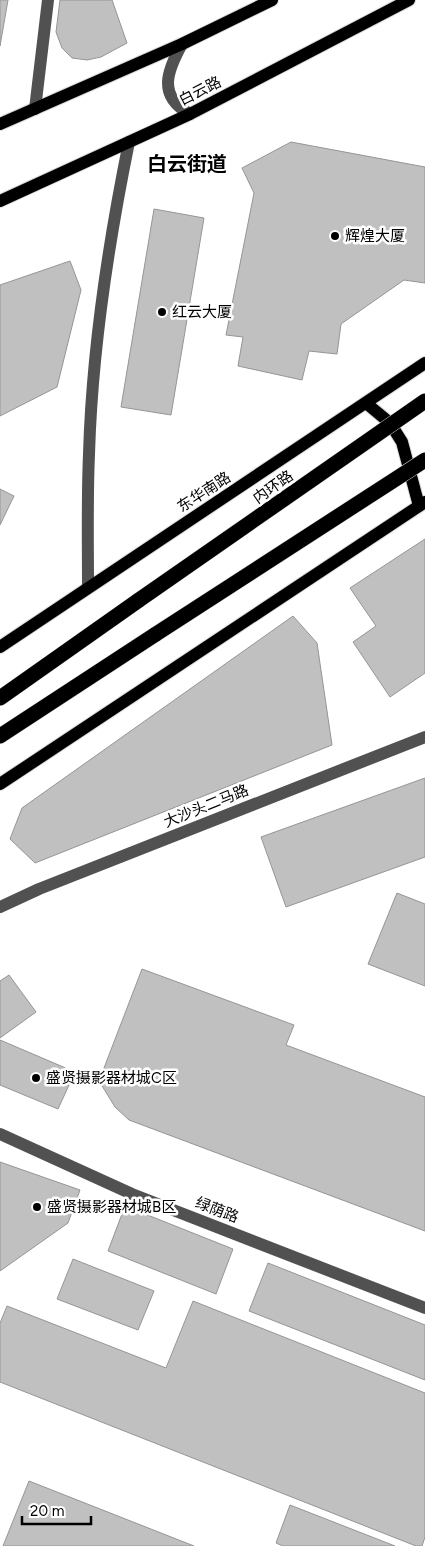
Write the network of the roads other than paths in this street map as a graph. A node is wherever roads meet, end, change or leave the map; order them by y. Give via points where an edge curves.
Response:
1 (48, 0) edge
2 (272, 0) edge
3 (409, 0) edge
4 (182, 44) junction
5 (34, 109) junction
6 (190, 114) junction
7 (0, 124) edge
8 (129, 142) junction
9 (0, 201) edge
10 (425, 363) edge
11 (425, 401) edge
12 (366, 403) junction
13 (425, 460) edge
14 (422, 504) edge
15 (88, 587) junction
16 (0, 647) edge
17 (0, 698) edge
18 (0, 736) edge
19 (425, 737) edge
20 (0, 784) edge
21 (0, 907) edge
22 (0, 1134) edge
23 (425, 1308) edge

1 - 5 street
2 - 4 main road
3 - 6 main road, 白云路
4 - 5 main road
4 - 6 street via 171,66 168,90 178,108
5 - 7 main road
6 - 8 main road, 白云路
8 - 9 main road, 白云路
8 - 15 street via 100,312 94,373 89,454
10 - 12 main road, 东华南路
11 - 17 highway, 内环路, bridge
12 - 14 main road via 390,423 402,442
12 - 15 main road, 东华南路
13 - 18 highway, bridge
14 - 20 main road
15 - 16 main road, 东华南路
19 - 21 street, 大沙头二马路
22 - 23 street, 绿荫路 via 132,1194

